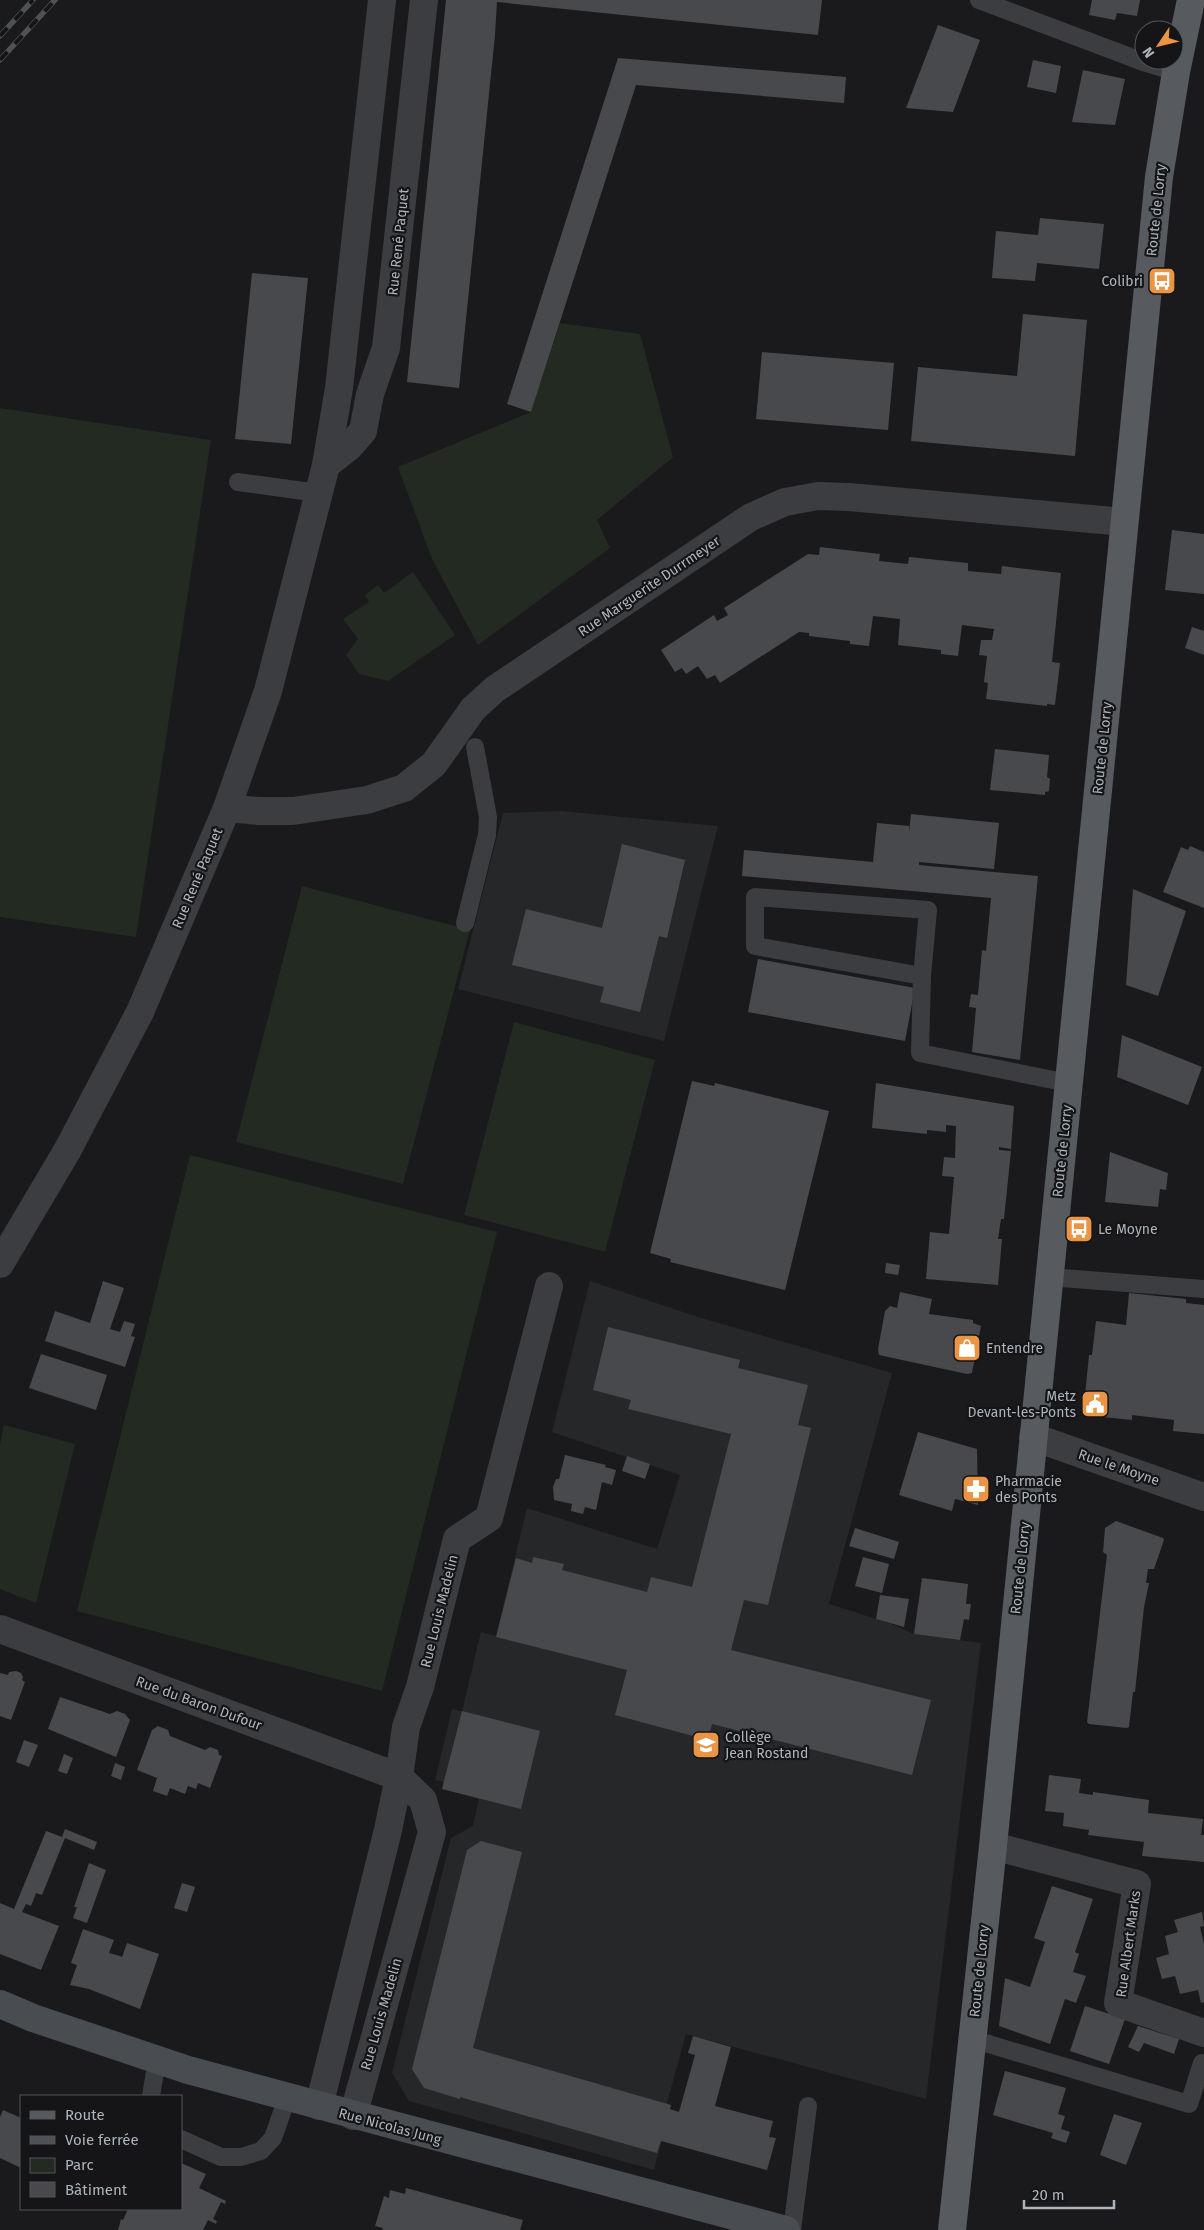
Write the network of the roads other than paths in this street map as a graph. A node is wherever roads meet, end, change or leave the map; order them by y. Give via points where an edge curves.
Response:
1 (382, 0) edge
2 (424, 0) edge
3 (979, 0) edge
4 (1191, 0) edge
5 (1176, 72) junction
6 (326, 465) junction
7 (238, 482) dead end
8 (318, 493) junction
9 (1124, 522) junction
10 (475, 747) dead end
11 (227, 808) junction
12 (465, 923) dead end
13 (922, 976) junction
14 (1068, 1083) junction
15 (0, 1264) edge
16 (1049, 1278) junction
17 (549, 1286) dead end
18 (1204, 1289) edge
19 (1033, 1437) junction
20 (1204, 1496) edge
21 (0, 1629) edge
22 (399, 1777) junction
23 (993, 1846) junction
24 (0, 2004) edge
25 (1204, 2033) edge
26 (972, 2039) junction
27 (157, 2060) junction
28 (1204, 2064) edge
29 (151, 2095) edge
30 (287, 2098) junction
31 (319, 2106) junction
32 (808, 2106) dead end
33 (353, 2116) junction
34 (182, 2139) edge
35 (786, 2230) edge
36 (792, 2230) edge
37 (952, 2230) edge

1 - 6 street, Rue René Paquet via 339,388
2 - 6 street, Rue René Paquet via 386,348 370,394 363,431 350,447
3 - 5 lane
4 - 5 main road, Route de Lorry
5 - 9 main road, Route de Lorry via 1160,177
6 - 8 street, Rue René Paquet
7 - 8 lane
8 - 11 street, Rue René Paquet via 268,691
9 - 11 street, Rue Marguerite Durrmeyer via 849,497 818,496 785,502 751,517 494,688 473,709 434,764 404,788 367,800 293,811
9 - 14 main road, Route de Lorry
10 - 12 lane via 488,817 487,835
11 - 15 street, Rue René Paquet via 140,1012 67,1151
13 - 13 lane via 928,910 754,897 755,946
13 - 14 lane via 920,1053
14 - 16 main road, Route de Lorry
16 - 18 lane
16 - 19 main road, Route de Lorry
17 - 22 street, Rue Louis Madelin via 489,1518 457,1539 420,1687 406,1727
19 - 20 street, Rue le Moyne
19 - 23 main road, Route de Lorry
21 - 22 street, Rue du Baron Dufour
22 - 31 street, Rue Louis Madelin
22 - 33 street, Rue Louis Madelin via 423,1800 432,1832
23 - 25 street, Rue Albert Marks via 1137,1884 1118,2003
23 - 26 main road, Route de Lorry
24 - 27 main road, Rue Nicolas Jung
26 - 28 lane via 1189,2104
26 - 37 main road, Route de Lorry
27 - 29 lane
27 - 30 main road, Rue Nicolas Jung
30 - 31 main road, Rue Nicolas Jung
30 - 34 lane via 273,2138 261,2151 241,2157 221,2157
31 - 33 main road, Rue Nicolas Jung
32 - 36 lane
33 - 35 main road, Rue Nicolas Jung

